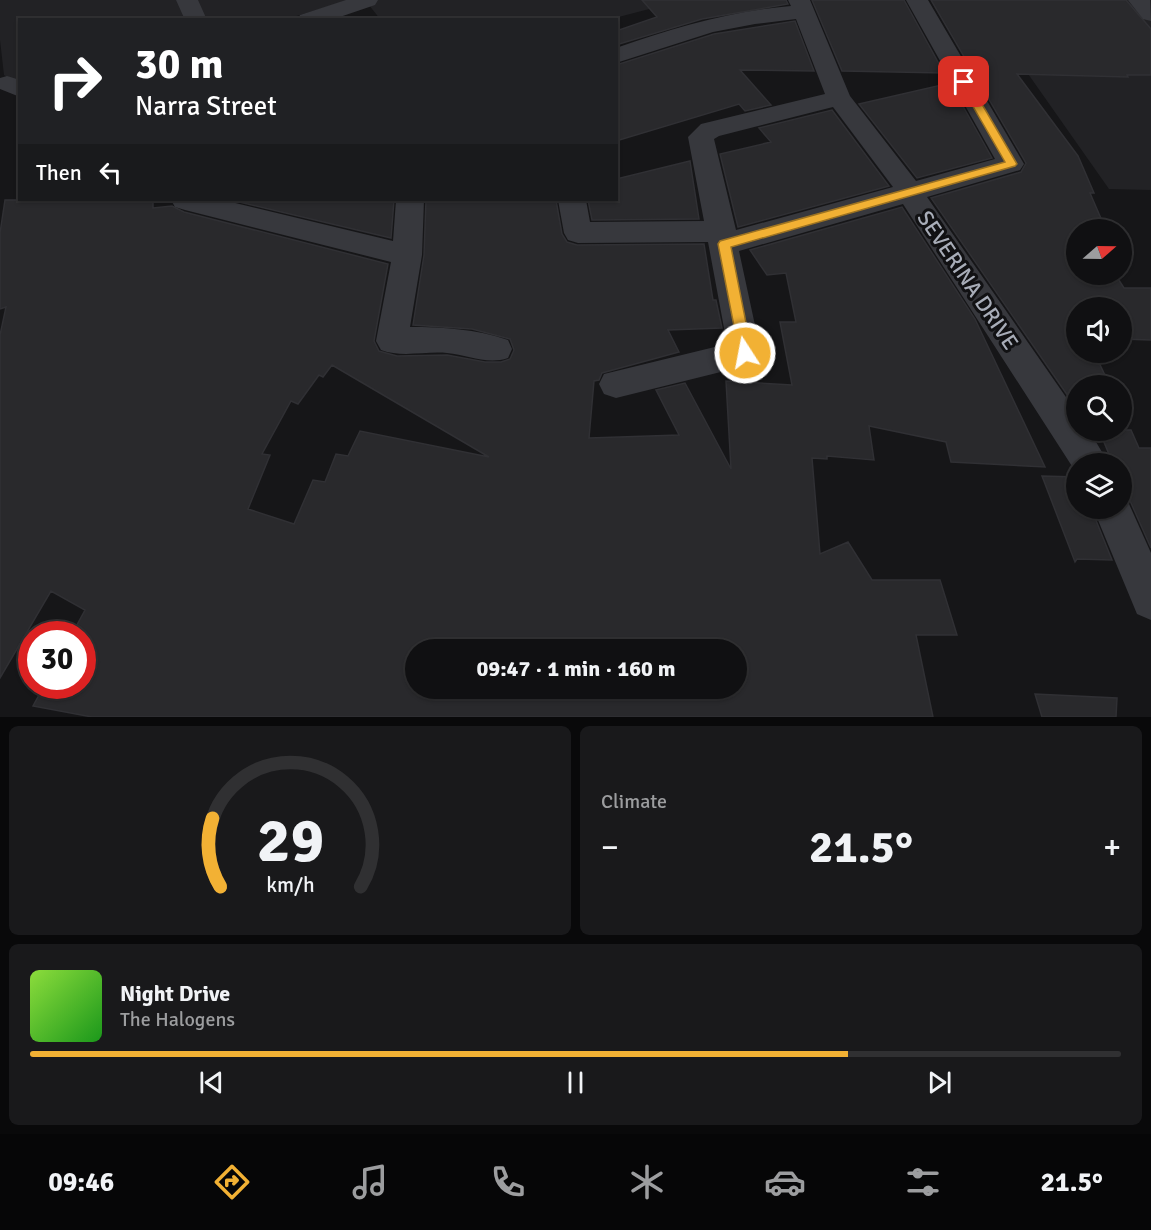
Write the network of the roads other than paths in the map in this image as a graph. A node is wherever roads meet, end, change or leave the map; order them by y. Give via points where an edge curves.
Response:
1 (187, 0) edge
2 (917, 0) edge
3 (1139, 0) edge
4 (801, 6) edge
5 (365, 7) edge
6 (1151, 14) edge
7 (195, 18) edge
8 (317, 18) edge
9 (618, 55) edge
10 (839, 98) junction
11 (909, 192) junction
12 (189, 201) edge
13 (410, 201) edge
14 (572, 201) edge
15 (723, 238) junction
16 (407, 255) junction
17 (496, 349) dead end
18 (616, 384) dead end
19 (1084, 453) edge
20 (1117, 519) edge
21 (1151, 600) edge

1 - 7 street
2 - 11 street via 1011,164
3 - 6 street
4 - 9 street via 669,37
4 - 10 street, SEVERINA DRIVE
5 - 8 street
10 - 11 street, SEVERINA DRIVE
10 - 15 street via 710,130 701,136
11 - 15 street
11 - 19 street, SEVERINA DRIVE
12 - 16 street
13 - 16 street
14 - 15 street via 578,233
15 - 18 street via 745,353
16 - 17 street via 392,340 446,340
20 - 21 street

